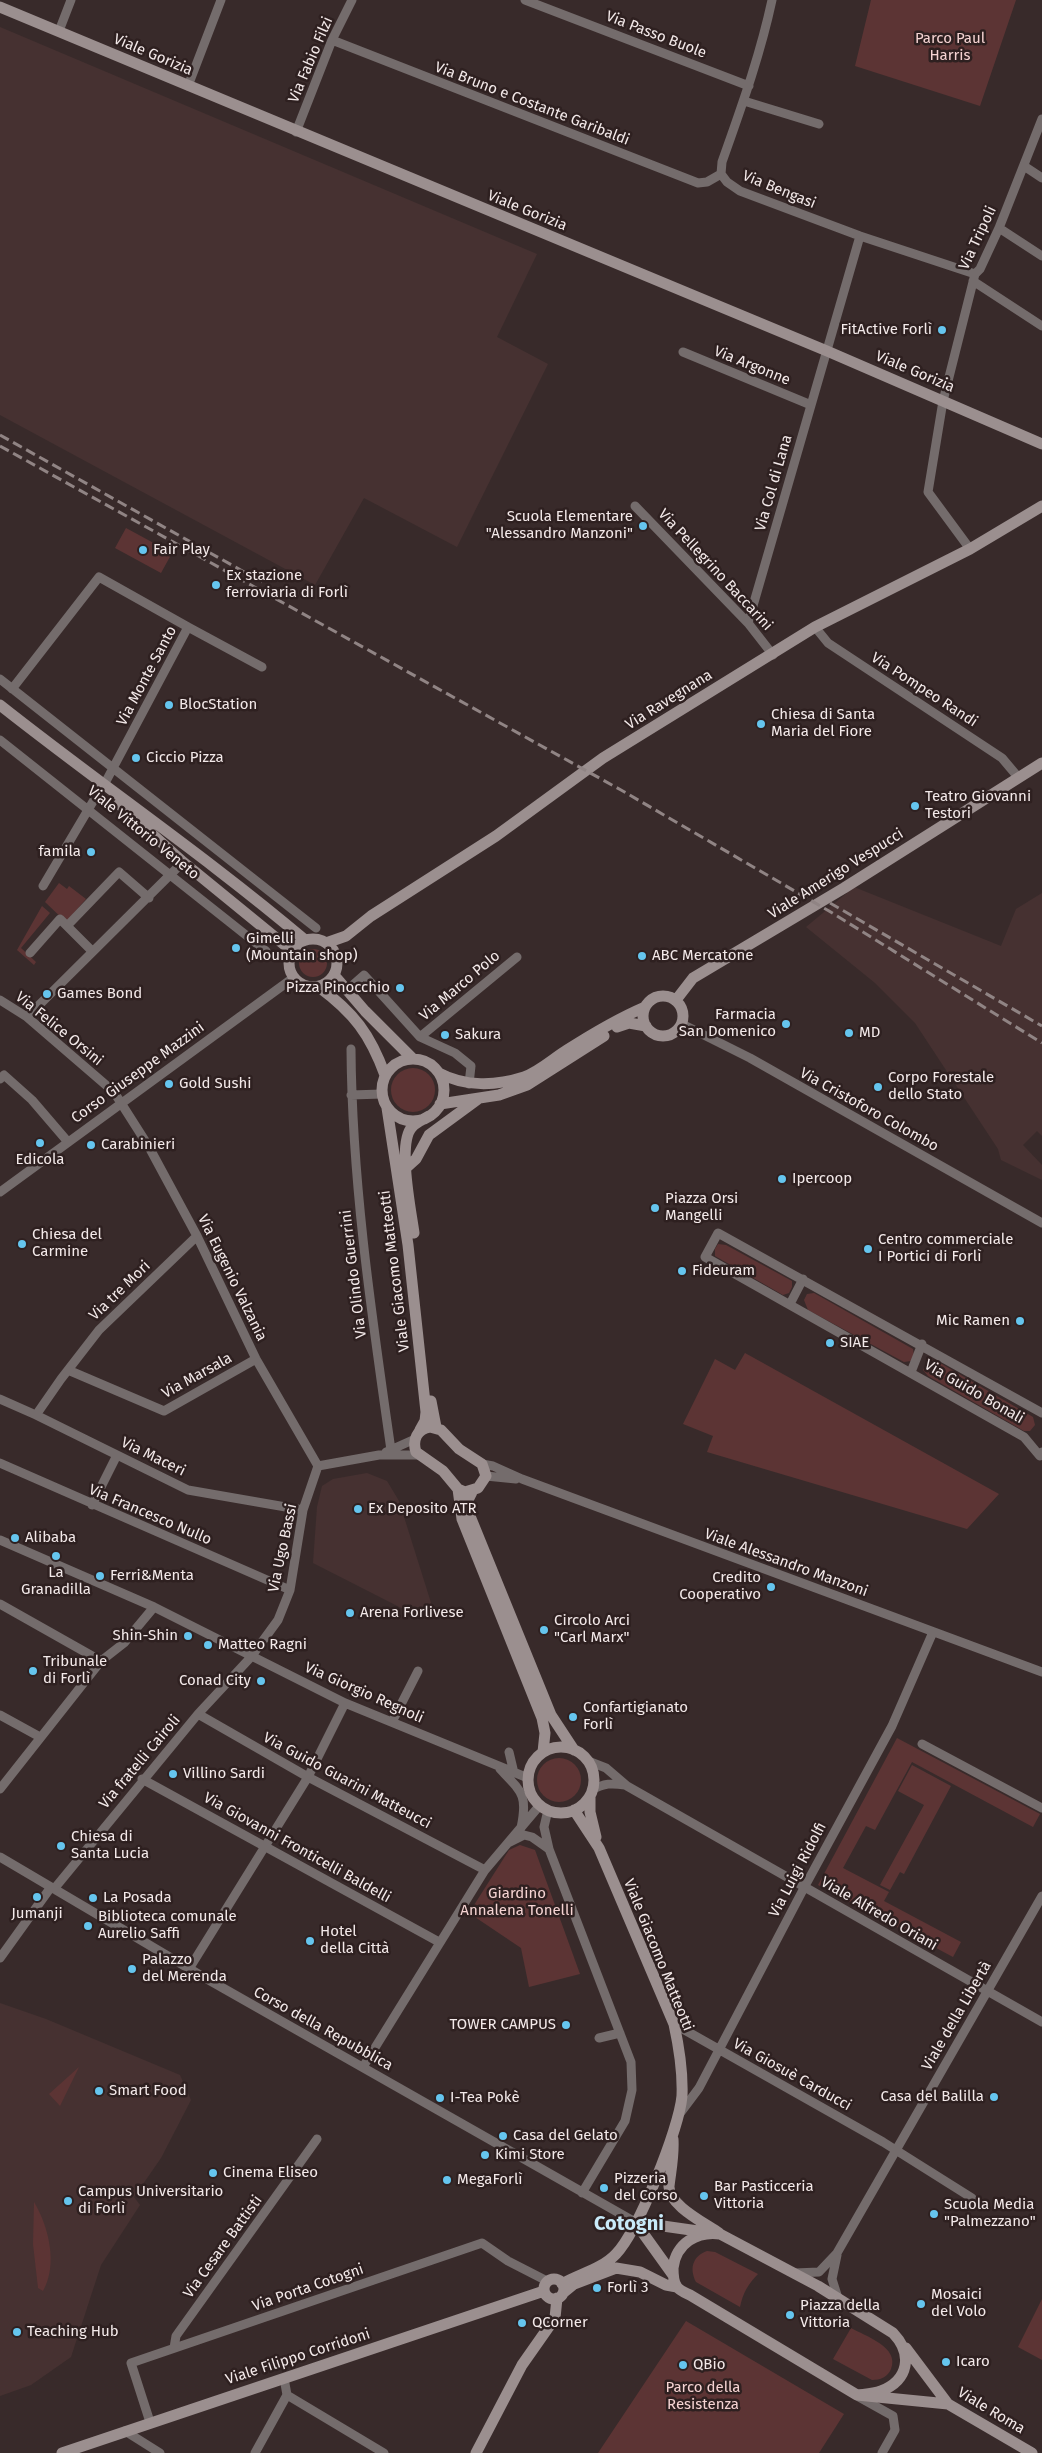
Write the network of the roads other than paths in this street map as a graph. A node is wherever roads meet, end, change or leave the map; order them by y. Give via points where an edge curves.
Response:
1 (71, 0) edge
2 (222, 0) edge
3 (352, 0) edge
4 (525, 0) edge
5 (772, 0) edge
6 (0, 7) edge
7 (59, 31) junction
8 (332, 40) junction
9 (188, 86) junction
10 (749, 86) junction
11 (744, 100) junction
12 (1042, 119) edge
13 (819, 124) dead end
14 (296, 132) junction
15 (1024, 166) junction
16 (721, 174) junction
17 (1042, 178) edge
18 (999, 228) junction
19 (860, 236) junction
20 (1042, 256) edge
21 (974, 278) junction
22 (1042, 326) edge
23 (827, 351) junction
24 (682, 352) dead end
25 (943, 401) junction
26 (811, 405) junction
27 (1042, 444) edge
28 (635, 506) dead end
29 (1042, 506) edge
30 (970, 549) junction
31 (748, 623) junction
32 (815, 627) junction
33 (188, 628) junction
34 (773, 655) junction
35 (262, 667) dead end
36 (0, 679) edge
37 (12, 689) junction
38 (0, 706) edge
39 (0, 740) edge
40 (1042, 763) edge
41 (113, 770) junction
42 (1018, 777) junction
43 (102, 786) junction
44 (88, 808) junction
45 (201, 839) junction
46 (192, 850) junction
47 (183, 862) junction
48 (170, 875) junction
49 (256, 883) junction
50 (44, 886) dead end
51 (248, 894) junction
52 (149, 898) junction
53 (67, 926) junction
54 (316, 928) dead end
55 (305, 940) junction
56 (326, 943) junction
57 (292, 951) junction
58 (92, 952) junction
59 (266, 952) dead end
60 (30, 953) dead end
61 (517, 957) dead end
62 (334, 975) junction
63 (293, 978) junction
64 (319, 987) junction
65 (347, 990) junction
66 (0, 1000) edge
67 (676, 1000) junction
68 (645, 1007) junction
69 (27, 1017) junction
70 (682, 1024) junction
71 (646, 1026) junction
72 (420, 1037) junction
73 (351, 1050) dead end
74 (413, 1059) junction
75 (438, 1073) junction
76 (385, 1075) junction
77 (0, 1079) edge
78 (469, 1084) junction
79 (382, 1094) junction
80 (351, 1095) junction
81 (481, 1096) junction
82 (121, 1103) junction
83 (440, 1104) junction
84 (388, 1108) junction
85 (429, 1116) junction
86 (68, 1142) junction
87 (406, 1168) junction
88 (0, 1192) edge
89 (1042, 1223) edge
90 (197, 1236) junction
91 (803, 1279) junction
92 (790, 1304) junction
93 (922, 1344) junction
94 (256, 1359) junction
95 (68, 1370) junction
96 (911, 1372) junction
97 (0, 1399) edge
98 (1042, 1413) edge
99 (36, 1415) junction
100 (436, 1427) junction
101 (418, 1434) junction
102 (390, 1450) junction
103 (1042, 1452) edge
104 (117, 1455) junction
105 (379, 1455) junction
106 (419, 1455) junction
107 (0, 1463) edge
108 (482, 1464) junction
109 (318, 1466) junction
110 (486, 1476) junction
111 (522, 1479) junction
112 (458, 1489) junction
113 (472, 1492) junction
114 (92, 1505) junction
115 (303, 1510) junction
116 (0, 1540) edge
117 (290, 1590) junction
118 (0, 1604) edge
119 (154, 1607) junction
120 (933, 1632) junction
121 (251, 1657) junction
122 (101, 1661) junction
123 (418, 1670) dead end
124 (1042, 1672) edge
125 (345, 1703) junction
126 (198, 1714) junction
127 (0, 1715) edge
128 (392, 1722) junction
129 (40, 1736) junction
130 (922, 1744) dead end
131 (574, 1750) junction
132 (509, 1752) dead end
133 (543, 1752) junction
134 (588, 1760) junction
135 (496, 1765) junction
136 (514, 1773) junction
137 (308, 1777) junction
138 (528, 1778) junction
139 (142, 1779) junction
140 (627, 1786) junction
141 (0, 1789) edge
142 (591, 1793) junction
143 (544, 1808) junction
144 (1042, 1808) edge
145 (574, 1810) junction
146 (520, 1829) junction
147 (508, 1843) junction
148 (264, 1846) junction
149 (599, 1848) junction
150 (549, 1849) junction
151 (0, 1857) edge
152 (485, 1870) junction
153 (804, 1886) junction
154 (53, 1888) junction
155 (1042, 1896) edge
156 (439, 1942) junction
157 (0, 1958) edge
158 (188, 1968) junction
159 (987, 1992) junction
160 (1042, 2022) edge
161 (674, 2024) junction
162 (620, 2033) junction
163 (599, 2038) dead end
164 (719, 2050) junction
165 (363, 2067) junction
166 (678, 2116) junction
167 (673, 2134) junction
168 (317, 2139) dead end
169 (896, 2150) junction
170 (582, 2193) junction
171 (972, 2198) dead end
172 (635, 2222) junction
173 (708, 2232) junction
174 (720, 2234) junction
175 (837, 2253) junction
176 (792, 2272) junction
177 (673, 2275) junction
178 (546, 2286) junction
179 (677, 2287) junction
180 (561, 2292) junction
181 (838, 2298) junction
182 (902, 2342) junction
183 (174, 2348) junction
184 (284, 2378) junction
185 (287, 2395) junction
186 (857, 2395) junction
187 (948, 2404) junction
188 (150, 2422) junction
189 (125, 2431) junction
190 (1028, 2452) edge
191 (62, 2453) edge
192 (160, 2453) edge
193 (254, 2453) edge
194 (384, 2453) edge
195 (477, 2453) edge
196 (882, 2453) edge

1 - 7 street
2 - 9 street
3 - 8 street, Via Fabio Filzi
4 - 10 street, Via Passo Buole
5 - 10 street, Via Bengasi
6 - 7 main road, Viale Gorizia
7 - 9 main road, Viale Gorizia
8 - 14 street, Via Fabio Filzi
8 - 16 street, Via Bruno e Costante Garibaldi via 698,183
9 - 14 main road, Viale Gorizia
10 - 11 street, Via Bengasi
11 - 13 street
11 - 16 street, Via Bengasi via 722,162
12 - 15 street, Via Tripoli
14 - 23 main road, Viale Gorizia
15 - 17 street
15 - 18 street, Via Tripoli
16 - 19 street, Via Bengasi via 740,191
18 - 20 street
18 - 21 street, Via Tripoli
19 - 21 street, Via Bengasi
19 - 23 street, Via Col di Lana
21 - 22 street, Via Bengasi
21 - 25 street, Via Tripoli
23 - 25 main road, Viale Gorizia
23 - 26 street, Via Col di Lana
24 - 26 street, Via Argonne
25 - 27 main road, Viale Gorizia
25 - 30 street, Via Tripoli via 928,492
26 - 31 street, Via Col di Lana
28 - 31 street, Via Pellegrino Baccarini
29 - 30 main road, Via Ravegnana
30 - 32 main road, Via Ravegnana
31 - 34 street, Via Pellegrino Baccarini
32 - 34 main road, Via Ravegnana
32 - 42 street, Via Pompeo Randi via 828,643 1002,758
33 - 35 street, Via Monte Santo
33 - 37 street via 98,577
33 - 41 street, Via Monte Santo
34 - 56 main road, Via Ravegnana via 604,758 496,836 371,916 346,936
36 - 37 street, Viale Vittorio Veneto
37 - 41 street, Viale Vittorio Veneto
38 - 43 main road, Viale Vittorio Veneto
39 - 44 street, Viale Vittorio Veneto
40 - 42 main road, Viale Amerigo Vespucci
41 - 43 street, Via Monte Santo
41 - 45 street, Viale Vittorio Veneto
42 - 67 main road, Viale Amerigo Vespucci via 844,888 693,978
43 - 44 street, Via Monte Santo
43 - 46 main road, Viale Vittorio Veneto
43 - 47 main road, Viale Vittorio Veneto
44 - 48 street, Viale Vittorio Veneto
44 - 50 street, Via Monte Santo
45 - 46 street, Viale Vittorio Veneto
45 - 49 street, Viale Vittorio Veneto
46 - 51 main road, Viale Vittorio Veneto
47 - 48 street
47 - 57 main road, Viale Vittorio Veneto
48 - 52 street
48 - 59 street, Viale Vittorio Veneto
49 - 51 street
49 - 54 street, Viale Vittorio Veneto
51 - 55 main road, Viale Vittorio Veneto
52 - 53 street via 119,872
52 - 58 street
53 - 58 street
53 - 60 street via 60,919
55 - 56 main road
55 - 57 main road
56 - 62 main road via 337,961
57 - 63 main road via 288,964
58 - 69 street
61 - 72 street, Via Marco Polo
62 - 64 main road
62 - 65 main road
63 - 64 main road via 305,986
63 - 82 street, Corso Giuseppe Mazzini
64 - 76 main road via 354,1017 375,1047
65 - 72 street via 364,975
65 - 74 main road
66 - 69 street, Via Felice Orsini
67 - 68 main road via 661,996
67 - 70 main road via 683,1011
68 - 71 main road
68 - 78 main road via 616,1020 526,1076
69 - 82 street, Via Felice Orsini via 114,1092
70 - 71 main road via 674,1033 661,1036
70 - 89 street, Via Cristoforo Colombo via 750,1058
71 - 81 main road via 629,1023 618,1027 527,1085 499,1095
72 - 78 street via 454,1053 471,1066
73 - 80 street, Via Olindo Guerrini
74 - 75 main road via 428,1063
74 - 76 main road via 394,1065
75 - 78 main road
75 - 83 main road via 443,1085
76 - 79 main road
77 - 86 street via 4,1075 32,1100
79 - 80 street
79 - 84 main road
80 - 102 street, Via Olindo Guerrini via 362,1246
81 - 83 main road
81 - 87 main road via 429,1135
82 - 86 street, Corso Giuseppe Mazzini
82 - 90 street, Via Eugenio Valzania
83 - 85 main road
84 - 85 main road via 406,1120 422,1120
84 - 101 main road, Viale Giacomo Matteotti via 408,1245 426,1412
85 - 87 main road, Viale Giacomo Matteotti via 412,1126 406,1138
86 - 88 street, Corso Giuseppe Mazzini
87 - 100 main road, Viale Giacomo Matteotti
90 - 94 street, Via Eugenio Valzania
90 - 95 street, Via tre Mori via 99,1330
91 - 92 street
91 - 92 street, Via Guido Bonali via 718,1233 705,1257
91 - 93 street, Via Guido Bonali
92 - 96 street, Via Guido Bonali
93 - 96 street, Via Guido Bonali
93 - 98 street, Via Guido Bonali
94 - 95 street, Via Marsala via 164,1411
94 - 109 street, Via Eugenio Valzania
95 - 99 street, Via tre Mori
96 - 103 street, Via Guido Bonali via 1024,1437 1040,1456
97 - 99 street, Via Maceri
99 - 104 street, Via Maceri
100 - 101 main road
100 - 108 main road via 459,1449
101 - 102 street
101 - 106 main road via 414,1448
102 - 105 street
104 - 114 street
104 - 115 street, Via Maceri via 188,1490
105 - 106 street
105 - 109 street
106 - 112 main road via 444,1471
107 - 114 street, Via Francesco Nullo
108 - 110 main road
108 - 111 street, Viale Alessandro Manzoni
109 - 115 street, Via Ugo Bassi
110 - 111 street, Viale Alessandro Manzoni
110 - 113 main road via 484,1483
111 - 120 street, Viale Alessandro Manzoni
112 - 113 main road
112 - 133 main road via 462,1519 542,1718 545,1733
113 - 131 main road via 468,1500 470,1516 551,1715
114 - 117 street, Via Francesco Nullo
115 - 117 street, Via Ugo Bassi
116 - 119 street, Via Giorgio Regnoli
117 - 121 street, Via Ugo Bassi via 278,1620
118 - 122 street
119 - 121 street, Via Giorgio Regnoli
119 - 122 street via 124,1643
120 - 124 street, Viale Alessandro Manzoni
120 - 153 street, Via Luigi Ridolfi via 892,1726
121 - 125 street, Via Giorgio Regnoli
121 - 126 street, Via fratelli Cairoli
122 - 129 street
123 - 128 street
125 - 128 street, Via Giorgio Regnoli
125 - 137 street
126 - 137 street, Via Guido Guarini Matteucci
126 - 139 street, Via fratelli Cairoli
127 - 129 street
128 - 135 street, Via Giorgio Regnoli
129 - 141 street
130 - 144 street
131 - 133 main road via 559,1747
131 - 134 main road
132 - 136 street
133 - 138 main road via 533,1763
134 - 140 street, Viale Alfredo Oriani via 606,1768
134 - 142 main road via 594,1775
135 - 136 street, Via Giorgio Regnoli
135 - 146 street via 517,1785 524,1797
136 - 138 street, Via Giorgio Regnoli
137 - 148 street
137 - 152 street, Via Guido Guarini Matteucci
138 - 143 main road via 531,1793
139 - 148 street, Via Giovanni Fronticelli Baldelli
139 - 154 street, Via fratelli Cairoli
140 - 142 street, Viale Alfredo Oriani via 611,1783 601,1785
140 - 153 street, Viale Alfredo Oriani
142 - 145 main road
142 - 149 main road, Viale Giacomo Matteotti via 590,1812
143 - 145 main road via 564,1813
143 - 146 street
143 - 150 street
145 - 149 main road, Viale Giacomo Matteotti
146 - 147 street
147 - 150 street via 524,1835
147 - 152 street
148 - 156 street, Via Giovanni Fronticelli Baldelli
148 - 158 street
149 - 161 main road, Viale Giacomo Matteotti
150 - 162 street
151 - 154 street, Corso della Repubblica
152 - 156 street
153 - 159 street, Viale Alfredo Oriani
153 - 164 street, Via Luigi Ridolfi
154 - 157 street, Via fratelli Cairoli
154 - 158 street, Corso della Repubblica
155 - 159 street, Viale della Libertà
156 - 165 street
158 - 165 street, Corso della Repubblica
159 - 160 street, Viale Alfredo Oriani
159 - 169 street, Viale della Libertà
161 - 164 street, Via Giosuè Carducci
161 - 166 main road, Viale Giacomo Matteotti via 681,2067 682,2096
162 - 163 street
162 - 170 street via 631,2062 630,2106
164 - 166 street, Via Luigi Ridolfi via 699,2088
164 - 169 street, Via Giosuè Carducci
165 - 170 street, Corso della Repubblica
166 - 167 main road, Viale Giacomo Matteotti
167 - 172 main road, Viale Giacomo Matteotti
167 - 174 main road, Viale Giacomo Matteotti via 674,2158 669,2188 672,2198 677,2205
168 - 183 street, Via Cesare Battisti via 176,2336
169 - 171 street, Via Giosuè Carducci
169 - 175 street, Viale della Libertà
170 - 172 street, Corso della Repubblica
172 - 173 main road
172 - 177 main road
172 - 180 main road via 626,2241 608,2261
173 - 174 main road
173 - 177 main road via 691,2238 683,2245 677,2254
174 - 176 main road, Viale Roma
175 - 176 street, Viale della Libertà via 819,2272
175 - 181 street, Viale della Libertà via 832,2279
176 - 181 main road, Viale Roma
177 - 179 main road
178 - 180 main road via 550,2298
178 - 180 main road, Viale Filippo Corridoni via 556,2279
178 - 183 street, Via Porta Cotogni via 482,2243
178 - 184 main road, Viale Filippo Corridoni
179 - 180 main road via 640,2272 616,2268
179 - 186 main road
180 - 195 main road via 555,2318 518,2372
181 - 182 main road, Viale Roma
182 - 186 main road via 906,2362 898,2380 879,2392
182 - 187 main road, Viale Roma
183 - 188 street, Via Porta Cotogni via 130,2363
184 - 185 street
184 - 188 main road, Viale Filippo Corridoni
185 - 193 street
185 - 194 street
186 - 187 main road
186 - 196 street via 893,2416 895,2430
187 - 190 main road, Viale Roma
188 - 189 main road, Viale Filippo Corridoni
189 - 191 main road, Viale Filippo Corridoni
189 - 192 street

